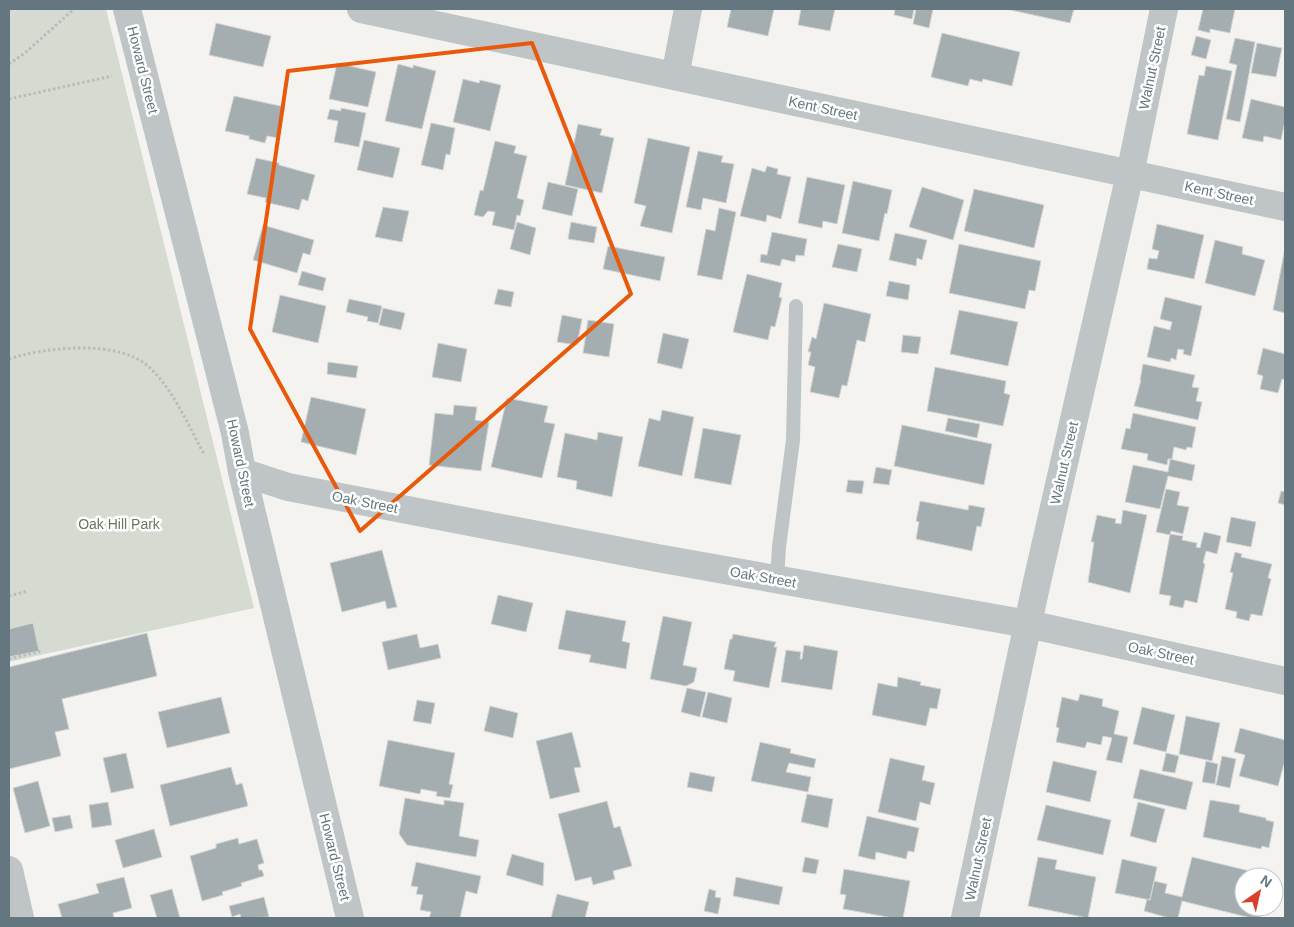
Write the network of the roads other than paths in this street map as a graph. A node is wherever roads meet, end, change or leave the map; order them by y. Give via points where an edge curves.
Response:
1 (127, 9) edge
2 (361, 9) edge
3 (688, 9) edge
4 (1164, 9) edge
5 (675, 76) junction
6 (1130, 174) junction
7 (1285, 207) edge
8 (796, 306) dead end
9 (242, 472) junction
10 (777, 579) junction
11 (1028, 624) junction
12 (1285, 681) edge
13 (9, 870) edge
14 (20, 918) edge
15 (350, 918) edge
16 (965, 918) edge

1 - 9 street, Howard Street via 235,433
2 - 5 street, Kent Street
3 - 5 street
4 - 6 street, Walnut Street
5 - 6 street, Kent Street
6 - 7 street, Kent Street
6 - 11 street, Walnut Street
8 - 10 lane via 793,440
9 - 10 street, Oak Street via 288,487
9 - 15 street, Howard Street
10 - 11 street, Oak Street
11 - 12 street, Oak Street
11 - 16 street, Walnut Street
13 - 14 street

